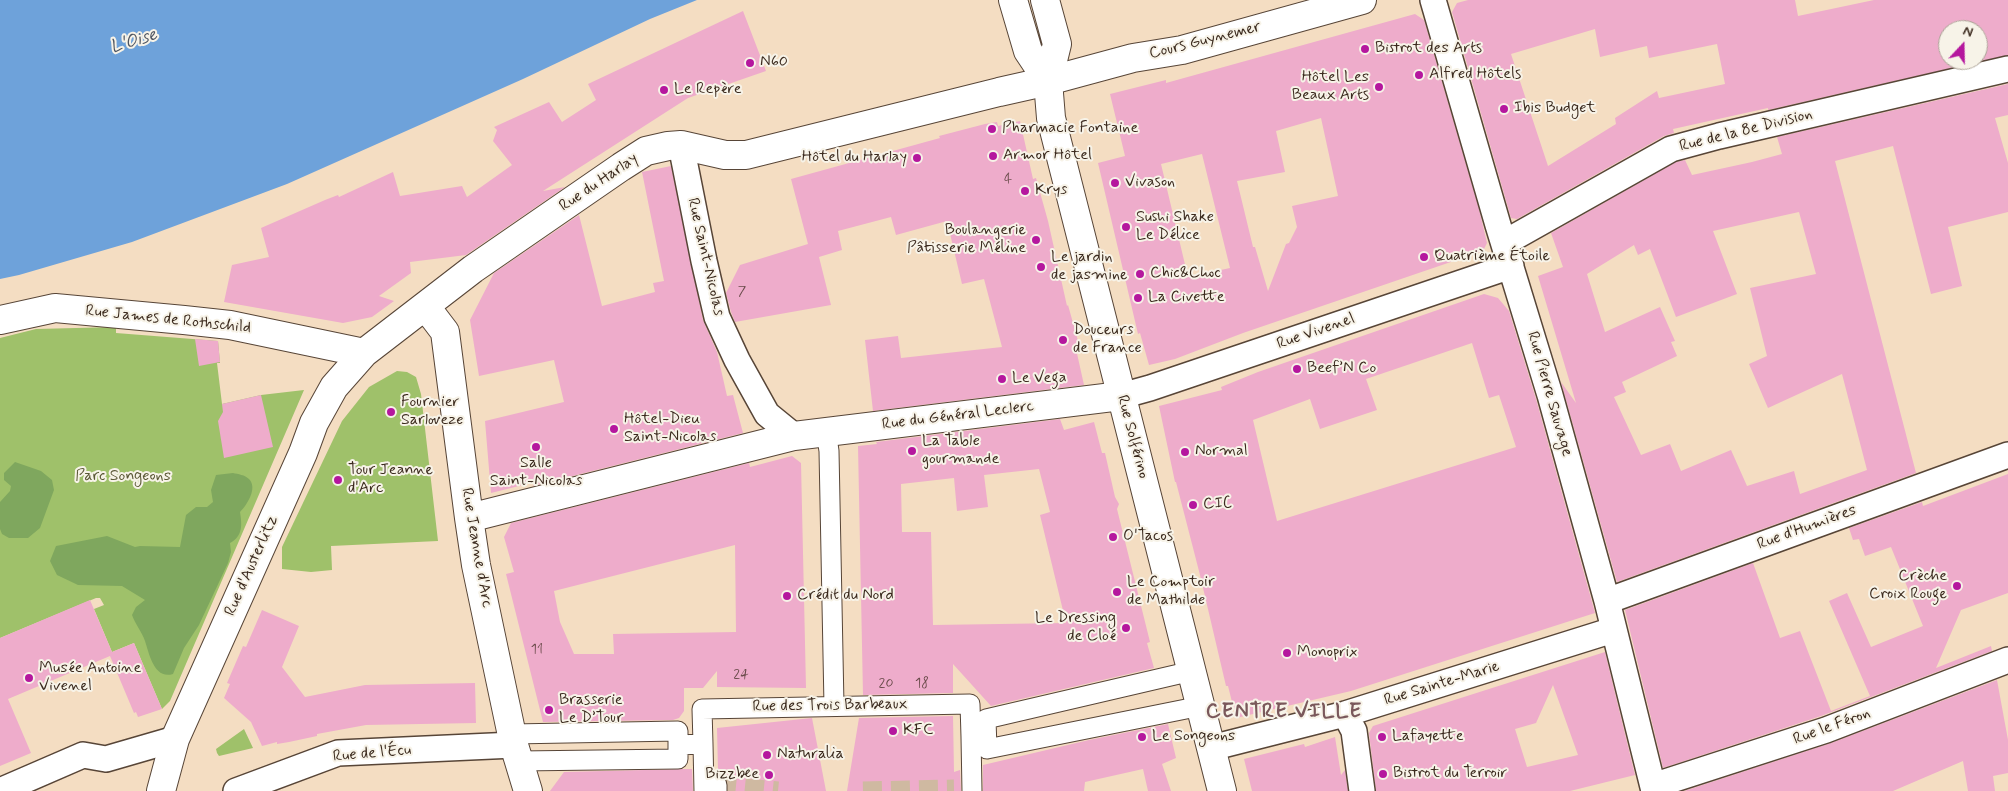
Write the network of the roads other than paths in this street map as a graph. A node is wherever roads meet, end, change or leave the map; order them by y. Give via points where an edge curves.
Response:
1 (1014, 0) edge
2 (1045, 0) edge
3 (1362, 0) edge
4 (1433, 0) edge
5 (2008, 69) edge
6 (1048, 82) junction
7 (681, 145) junction
8 (1507, 254) junction
9 (426, 306) junction
10 (0, 320) edge
11 (364, 353) junction
12 (1121, 396) junction
13 (826, 431) junction
14 (794, 436) junction
15 (2008, 455) edge
16 (469, 518) junction
17 (1607, 601) junction
18 (1613, 630) junction
19 (2007, 665) edge
20 (1192, 671) junction
21 (834, 706) junction
22 (1201, 706) junction
23 (1346, 714) junction
24 (978, 736) junction
25 (175, 739) junction
26 (703, 744) junction
27 (678, 745) junction
28 (515, 747) junction
29 (1212, 748) junction
30 (713, 789) edge
31 (1654, 789) edge
32 (966, 790) edge
33 (0, 791) edge
34 (161, 791) edge
35 (236, 791) edge
36 (528, 791) edge
37 (1222, 791) edge
38 (1362, 791) edge

1 - 6 street, Rue Solférino via 1028,51
2 - 6 street, Rue Solférino via 1057,44
3 - 6 street, Cours Guynemer via 1182,50 1133,58
4 - 8 street, Rue Pierre Sauvage
5 - 8 street, Rue de la 8e Division via 1671,150
6 - 7 street, Rue du Harlay via 746,155 725,155
6 - 12 street, Rue Solférino via 1051,118
7 - 9 street, Rue du Harlay via 646,151 473,269
7 - 14 street, Rue Saint-Nicolas via 717,316 767,414
8 - 12 street, Rue Vivenel via 1150,388
8 - 17 street, Rue Pierre Sauvage
9 - 11 street, Rue du Harlay
9 - 16 street, Rue Jeanne d'Arc via 445,332
10 - 11 street, Rue James de Rothschild via 55,308 230,325
11 - 25 street, Rue d'Austerlitz via 334,388 314,423
12 - 13 street, Rue du Général Leclerc
12 - 20 street, Rue Solférino
13 - 14 street, Rue du Général Leclerc
13 - 21 street via 830,451
14 - 16 street, Rue du Général Leclerc
15 - 17 street, Rue d'Humières
16 - 28 street, Rue Jeanne d'Arc
17 - 18 street, Rue Pierre Sauvage
18 - 23 street, Rue Sainte-Marie
18 - 31 street, Rue Pierre Sauvage
19 - 31 street, Rue le Féron
20 - 22 street, Rue Solférino
20 - 24 street via 986,719
21 - 24 street, Rue des Trois Barbeaux via 970,704
21 - 26 street, Rue des Trois Barbeaux via 702,709
22 - 24 street via 987,749
22 - 29 street, Rue Solférino
23 - 29 street, Rue Sainte-Marie
23 - 38 street via 1354,731
24 - 32 street
25 - 33 street via 106,758 83,754
25 - 34 street, Rue d'Austerlitz
26 - 27 street
26 - 30 street
27 - 28 street via 678,759
27 - 28 street via 678,731
28 - 35 street, Rue de l'Écu via 338,753
28 - 36 street, Rue Jeanne d'Arc
29 - 37 street, Rue Solférino

